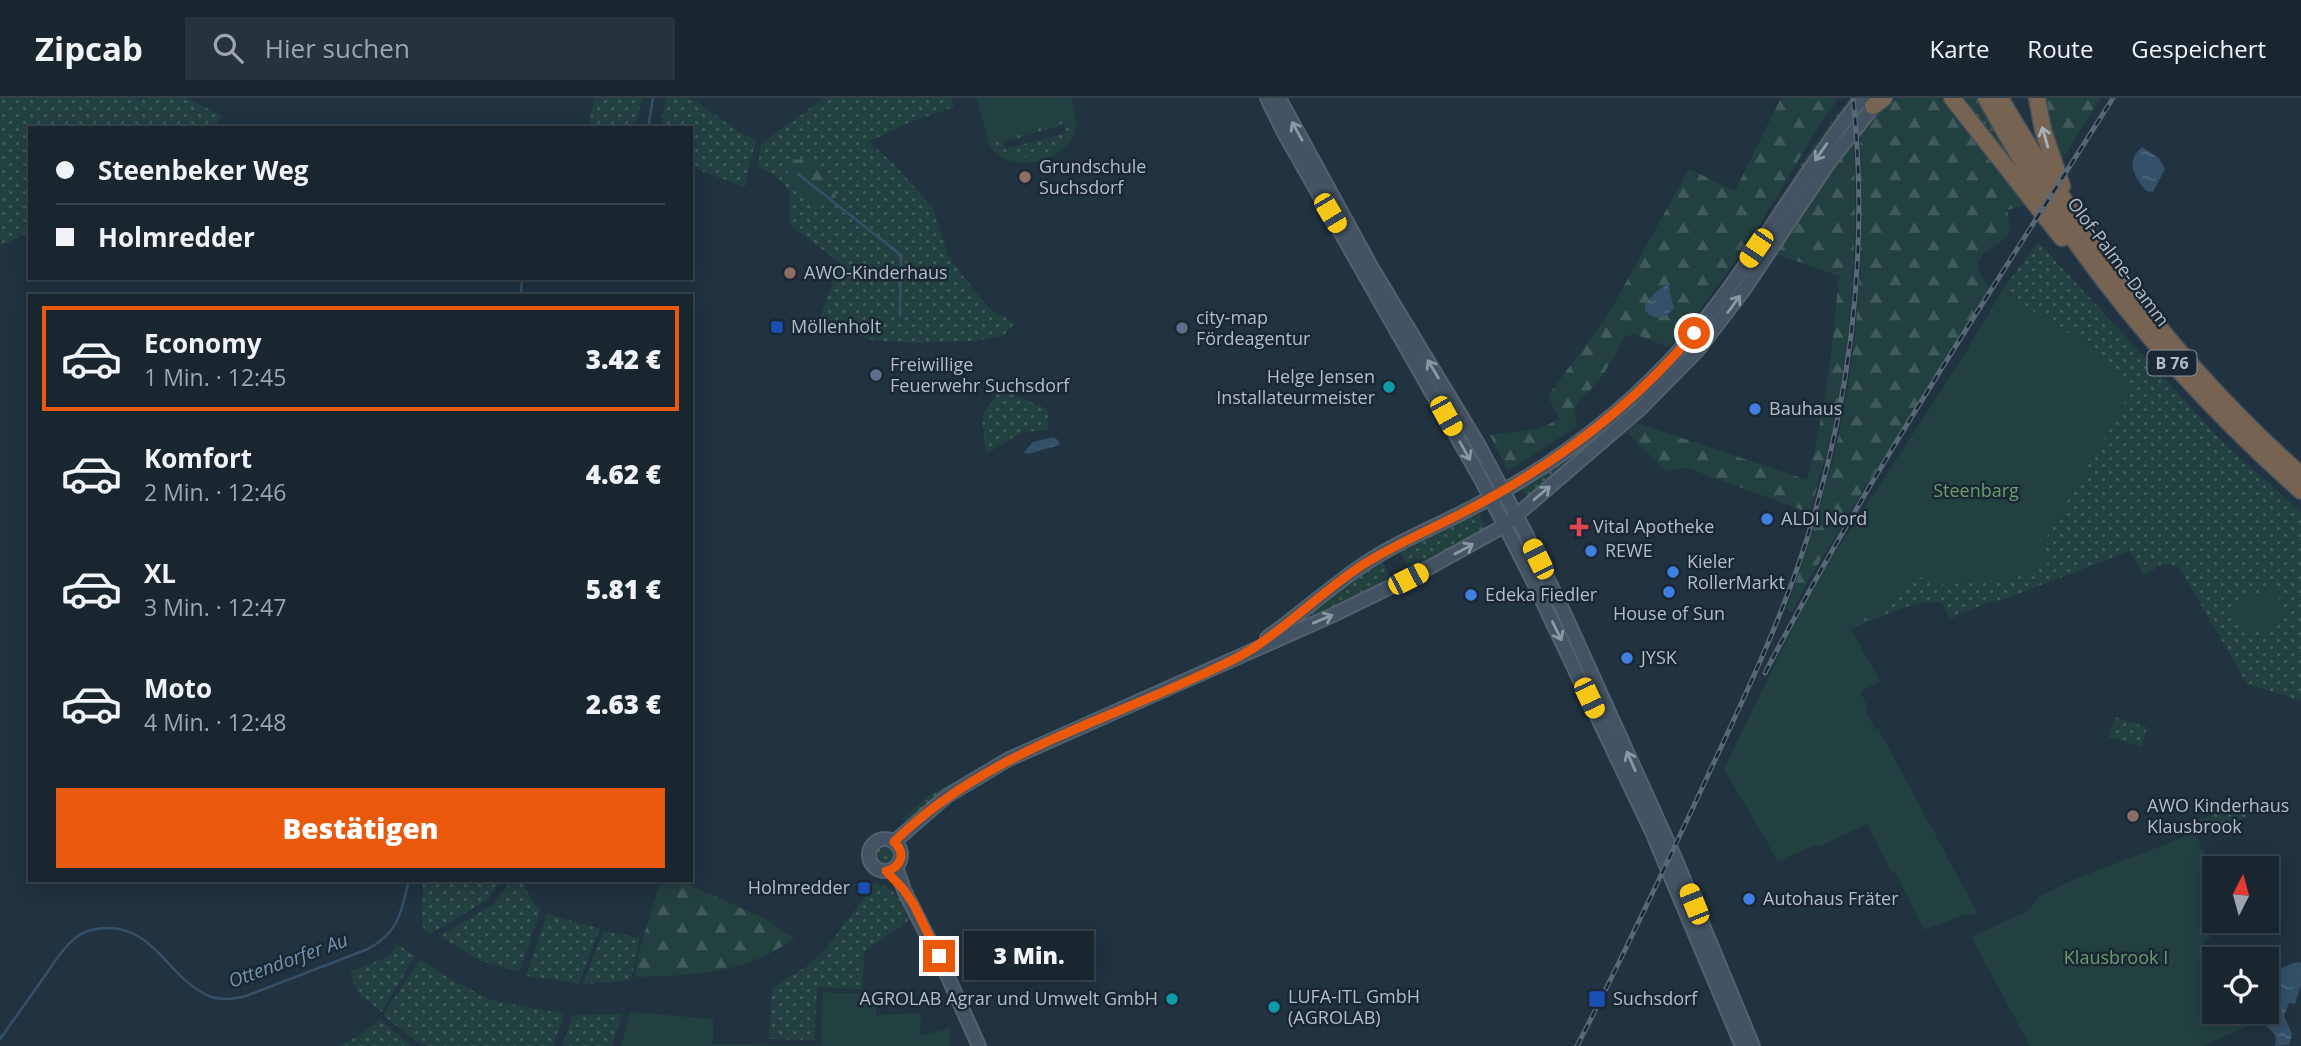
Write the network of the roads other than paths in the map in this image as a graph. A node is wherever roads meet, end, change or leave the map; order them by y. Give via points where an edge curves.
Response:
1 (1267, 98) edge
2 (1279, 98) edge
3 (1952, 98) edge
4 (1986, 98) edge
5 (2000, 98) edge
6 (2037, 98) edge
7 (1875, 100) edge
8 (2078, 220) junction
9 (1751, 267) junction
10 (2103, 279) junction
11 (2301, 475) edge
12 (1503, 491) junction
13 (2301, 491) edge
14 (1490, 498) junction
15 (1516, 516) junction
16 (1504, 526) junction
17 (1253, 649) junction
18 (897, 845) junction
19 (891, 869) junction
20 (979, 1046) edge
21 (1742, 1046) edge
22 (1753, 1046) edge

1 -> 14 street
12 -> 2 street via 1373,271
3 - 10 highway via 2077,256
4 - 10 highway, Olof-Palme-Damm / B 76 via 2047,200
5 - 8 highway, Olof-Palme-Damm / B 76
8 -> 6 highway via 2056,172
7 - 9 street
8 - 11 highway, Olof-Palme-Damm / B 76 via 2165,336 2247,425
9 - 12 street via 1651,380 1578,441
15 -> 9 street via 1660,391 1709,337
10 - 13 highway, Olof-Palme-Damm / B 76 via 2192,385
12 - 14 street
12 - 15 street
14 - 16 street
14 - 17 street via 1363,565
15 - 16 street
22 -> 15 street via 1669,846
17 -> 16 street via 1333,615
16 -> 21 street via 1652,832
17 - 18 street via 1009,760 947,796
18 - 19 street via 901,858
18 - 19 street via 879,840 870,849 873,865 879,870
19 - 20 street via 919,916

